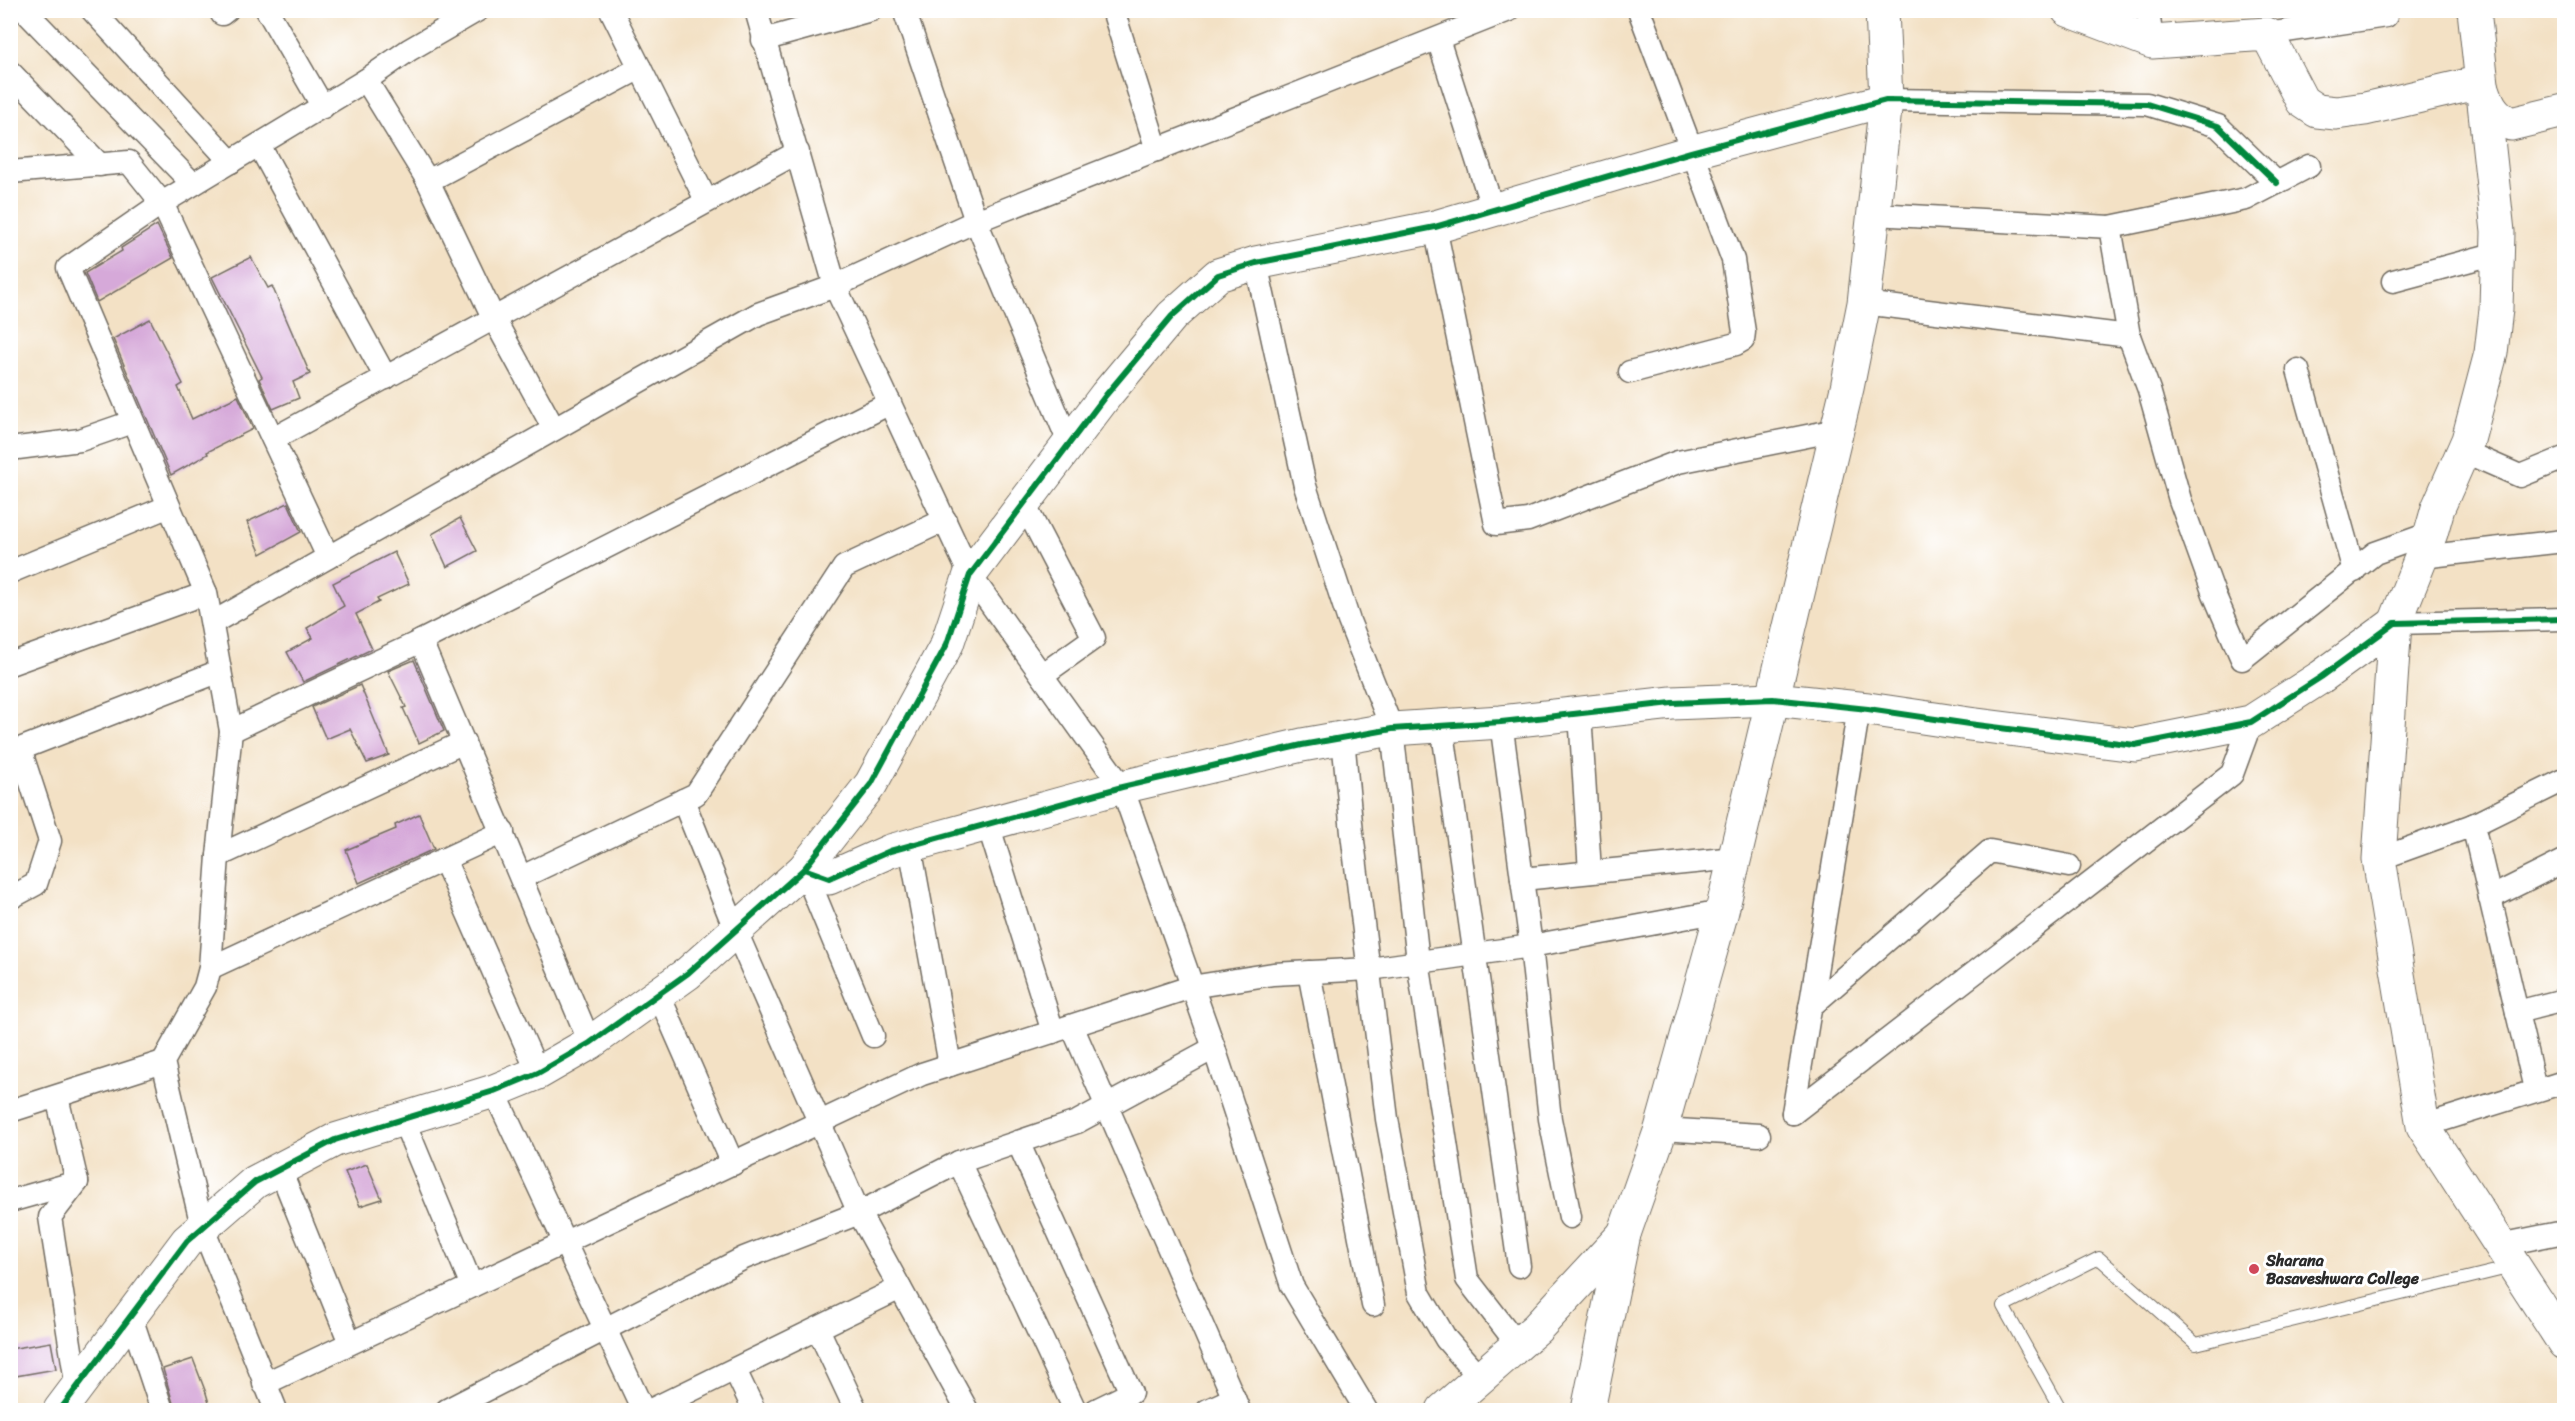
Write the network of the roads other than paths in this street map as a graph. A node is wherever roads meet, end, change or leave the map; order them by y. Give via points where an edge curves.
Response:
1 (24, 10) edge
2 (92, 10) edge
3 (220, 10) edge
4 (227, 10) edge
5 (267, 10) edge
6 (478, 10) edge
7 (611, 10) edge
8 (756, 10) edge
9 (871, 10) edge
10 (904, 10) edge
11 (1113, 10) edge
12 (1509, 10) edge
13 (1639, 10) edge
14 (1881, 10) edge
15 (2068, 10) edge
16 (2474, 10) edge
17 (2386, 16) dead end
18 (2150, 26) edge
19 (2267, 34) junction
20 (1438, 39) junction
21 (763, 40) junction
22 (640, 68) junction
23 (10, 72) edge
24 (366, 80) junction
25 (2481, 82) junction
26 (1886, 100) junction
27 (323, 107) junction
28 (2565, 111) edge
29 (259, 145) junction
30 (1157, 150) junction
31 (798, 152) junction
32 (1691, 152) junction
33 (231, 162) junction
34 (100, 165) junction
35 (2309, 166) dead end
36 (11, 173) edge
37 (428, 181) junction
38 (2277, 183) junction
39 (193, 184) junction
40 (706, 200) junction
41 (162, 203) junction
42 (1493, 210) junction
43 (1875, 214) junction
44 (976, 221) junction
45 (1434, 227) junction
46 (2110, 227) junction
47 (2497, 253) junction
48 (1256, 263) junction
49 (2393, 281) dead end
50 (835, 286) junction
51 (1864, 303) junction
52 (493, 317) junction
53 (2129, 336) junction
54 (2298, 370) dead end
55 (1630, 372) dead end
56 (386, 378) junction
57 (890, 403) junction
58 (132, 422) junction
59 (554, 429) junction
60 (1837, 430) junction
61 (273, 439) junction
62 (1070, 445) junction
63 (10, 449) edge
64 (2463, 451) junction
65 (2565, 458) edge
66 (1024, 504) junction
67 (167, 507) junction
68 (945, 520) junction
69 (2565, 541) edge
70 (2426, 545) junction
71 (328, 557) junction
72 (2354, 571) junction
73 (10, 572) edge
74 (970, 575) junction
75 (206, 593) junction
76 (2565, 619) edge
77 (212, 623) junction
78 (2395, 623) junction
79 (421, 641) junction
80 (10, 664) edge
81 (220, 671) junction
82 (1042, 675) junction
83 (1773, 699) junction
84 (1859, 708) junction
85 (1580, 713) junction
86 (1501, 722) junction
87 (2251, 722) junction
88 (1442, 725) junction
89 (1392, 729) junction
90 (231, 731) junction
91 (1343, 738) junction
92 (464, 742) junction
93 (2565, 780) edge
94 (1122, 787) junction
95 (683, 800) junction
96 (988, 824) junction
97 (2473, 825) junction
98 (503, 832) junction
99 (910, 846) junction
100 (218, 856) junction
101 (1735, 858) junction
102 (444, 859) junction
103 (2379, 859) junction
104 (2565, 861) edge
105 (2069, 866) dead end
106 (804, 869) junction
107 (1590, 872) junction
108 (522, 877) junction
109 (1522, 879) junction
110 (10, 898) edge
111 (2490, 898) junction
112 (1722, 911) junction
113 (735, 929) junction
114 (1531, 946) junction
115 (1473, 952) junction
116 (1418, 961) junction
117 (210, 968) junction
118 (1370, 969) junction
119 (1309, 972) junction
120 (1191, 987) junction
121 (658, 993) junction
122 (2565, 1000) edge
123 (1810, 1007) junction
124 (2517, 1012) junction
125 (1062, 1029) junction
126 (873, 1036) dead end
127 (590, 1043) junction
128 (1214, 1048) junction
129 (163, 1062) junction
130 (950, 1065) junction
131 (538, 1073) junction
132 (2565, 1082) edge
133 (2535, 1089) junction
134 (494, 1091) junction
135 (57, 1097) junction
136 (1107, 1106) junction
137 (10, 1112) edge
138 (403, 1119) junction
139 (820, 1124) junction
140 (2423, 1126) junction
141 (1661, 1129) junction
142 (1759, 1135) dead end
143 (1018, 1142) junction
144 (959, 1162) junction
145 (734, 1164) junction
146 (280, 1169) junction
147 (77, 1182) junction
148 (10, 1201) edge
149 (859, 1213) junction
150 (1570, 1217) dead end
151 (202, 1226) junction
152 (2565, 1232) edge
153 (1624, 1234) junction
154 (565, 1244) junction
155 (2507, 1256) junction
156 (1519, 1266) dead end
157 (472, 1286) junction
158 (900, 1288) junction
159 (1373, 1305) dead end
160 (131, 1317) junction
161 (818, 1329) junction
162 (606, 1331) junction
163 (351, 1343) junction
164 (2565, 1343) edge
165 (1518, 1345) junction
166 (735, 1370) junction
167 (1481, 1379) junction
168 (264, 1384) junction
169 (68, 1399) edge
170 (1237, 1404) edge
171 (162, 1410) edge
172 (276, 1410) edge
173 (447, 1410) edge
174 (643, 1410) edge
175 (651, 1410) edge
176 (754, 1410) edge
177 (856, 1410) edge
178 (967, 1410) edge
179 (1075, 1410) edge
180 (1096, 1410) edge
181 (1208, 1410) edge
182 (1366, 1410) edge
183 (1443, 1410) edge
184 (1588, 1410) edge
185 (2061, 1410) edge

1 - 39 street
2 - 33 street
3 - 4 street via 222,14
5 - 27 street
6 - 24 street
7 - 22 street
8 - 21 street
9 - 21 street
10 - 44 street
11 - 30 street
12 - 20 street
13 - 32 street
14 - 26 street
15 - 18 street
16 - 25 street
17 - 19 street
18 - 19 street
19 - 25 street via 2302,100 2317,111 2365,109
20 - 30 street
20 - 42 street
21 - 31 street
22 - 37 street
22 - 40 street
23 - 34 street
24 - 27 street
24 - 37 street
25 - 28 street via 2496,116 2511,124
25 - 47 street
26 - 32 street
26 - 38 street via 2147,104 2218,126
26 - 43 street
27 - 29 street
29 - 33 street
29 - 56 street
30 - 44 street
31 - 40 street
31 - 50 street
32 - 42 street
32 - 55 street via 1733,260 1743,340
33 - 39 street
34 - 36 street
34 - 41 street via 129,162
35 - 38 street
37 - 52 street
38 - 46 street via 2246,200
39 - 41 street
40 - 52 street
41 - 58 street via 68,268
41 - 61 street
42 - 45 street
43 - 46 street
43 - 51 street
44 - 50 street
44 - 62 street
45 - 48 street
45 - 60 street via 1496,524 1528,520 1678,462
46 - 53 street
47 - 49 street
47 - 64 street via 2491,353
48 - 62 street via 1218,275 1172,316
48 - 89 street via 1305,486 1349,621
50 - 57 street
50 - 59 street via 758,314
51 - 53 street
51 - 60 street
52 - 56 street
52 - 59 street
53 - 72 street via 2184,511 2242,659
54 - 72 street
56 - 61 street
57 - 68 street
57 - 79 street
58 - 63 street via 80,440
58 - 67 street
59 - 71 street
60 - 83 street
61 - 71 street
62 - 66 street
64 - 65 street via 2520,476
64 - 70 street
66 - 74 street
66 - 82 street via 1094,638
67 - 73 street
67 - 75 street
68 - 74 street
68 - 95 street via 844,567 696,794
69 - 70 street
70 - 72 street via 2375,553
70 - 78 street
71 - 77 street
74 - 82 street
74 - 106 street via 947,644 872,784
75 - 77 street
75 - 80 street
76 - 78 street
77 - 81 street
78 - 87 street
78 - 103 street
79 - 90 street
79 - 92 street
81 - 90 street
81 - 110 street via 20,749 50,841 36,884
82 - 94 street
83 - 84 street
83 - 85 street via 1672,703
83 - 101 street
84 - 87 street via 2135,745
84 - 123 street
85 - 86 street
85 - 107 street
86 - 88 street
86 - 109 street
87 - 123 street via 2232,774 1793,1113
88 - 89 street
88 - 115 street
89 - 91 street
89 - 116 street
90 - 100 street
91 - 94 street
91 - 118 street
92 - 98 street
92 - 100 street
93 - 97 street
94 - 96 street
94 - 120 street
95 - 108 street
95 - 113 street
96 - 99 street
96 - 125 street
97 - 103 street
97 - 111 street
98 - 102 street
98 - 108 street
99 - 106 street via 829,878
99 - 130 street
100 - 117 street
101 - 107 street
101 - 112 street
102 - 117 street
102 - 131 street
103 - 140 street
104 - 111 street
105 - 123 street via 1990,851
106 - 113 street
106 - 126 street
107 - 109 street
108 - 127 street
109 - 114 street
111 - 124 street
112 - 114 street
112 - 141 street
113 - 121 street via 688,973
113 - 139 street
114 - 115 street
114 - 150 street via 1550,1119
115 - 116 street
115 - 156 street
116 - 118 street
116 - 165 street via 1467,1279
117 - 129 street via 205,987
118 - 119 street
118 - 167 street via 1387,1119 1419,1293 1446,1339
119 - 120 street
119 - 159 street
120 - 125 street
120 - 128 street
121 - 127 street
121 - 145 street
122 - 124 street
124 - 133 street
125 - 130 street
125 - 136 street
127 - 131 street
128 - 136 street
128 - 182 street via 1292,1286
129 - 135 street
129 - 151 street
130 - 139 street via 922,1074
131 - 134 street
132 - 133 street
133 - 140 street
134 - 138 street
134 - 154 street
135 - 137 street
135 - 147 street
136 - 143 street via 1077,1122
136 - 170 street
138 - 146 street via 335,1140
138 - 157 street
139 - 145 street
139 - 149 street
140 - 155 street
141 - 142 street
141 - 153 street
143 - 144 street
143 - 180 street via 1131,1393
144 - 149 street
144 - 179 street
145 - 154 street
146 - 151 street via 255,1182
146 - 163 street
147 - 148 street
147 - 169 street via 50,1218
149 - 158 street
149 - 162 street via 744,1258
151 - 160 street
151 - 168 street
152 - 155 street
153 - 165 street
153 - 184 street
154 - 157 street
154 - 162 street
155 - 164 street
155 - 185 lane via 2196,1344 2099,1258 2003,1305
157 - 163 street
158 - 161 street
158 - 178 street
160 - 169 street
160 - 171 street
161 - 166 street
161 - 177 street
162 - 173 street
162 - 174 street
163 - 168 street
165 - 167 street
166 - 175 street
166 - 176 street
167 - 183 street
168 - 172 street
170 - 181 street

